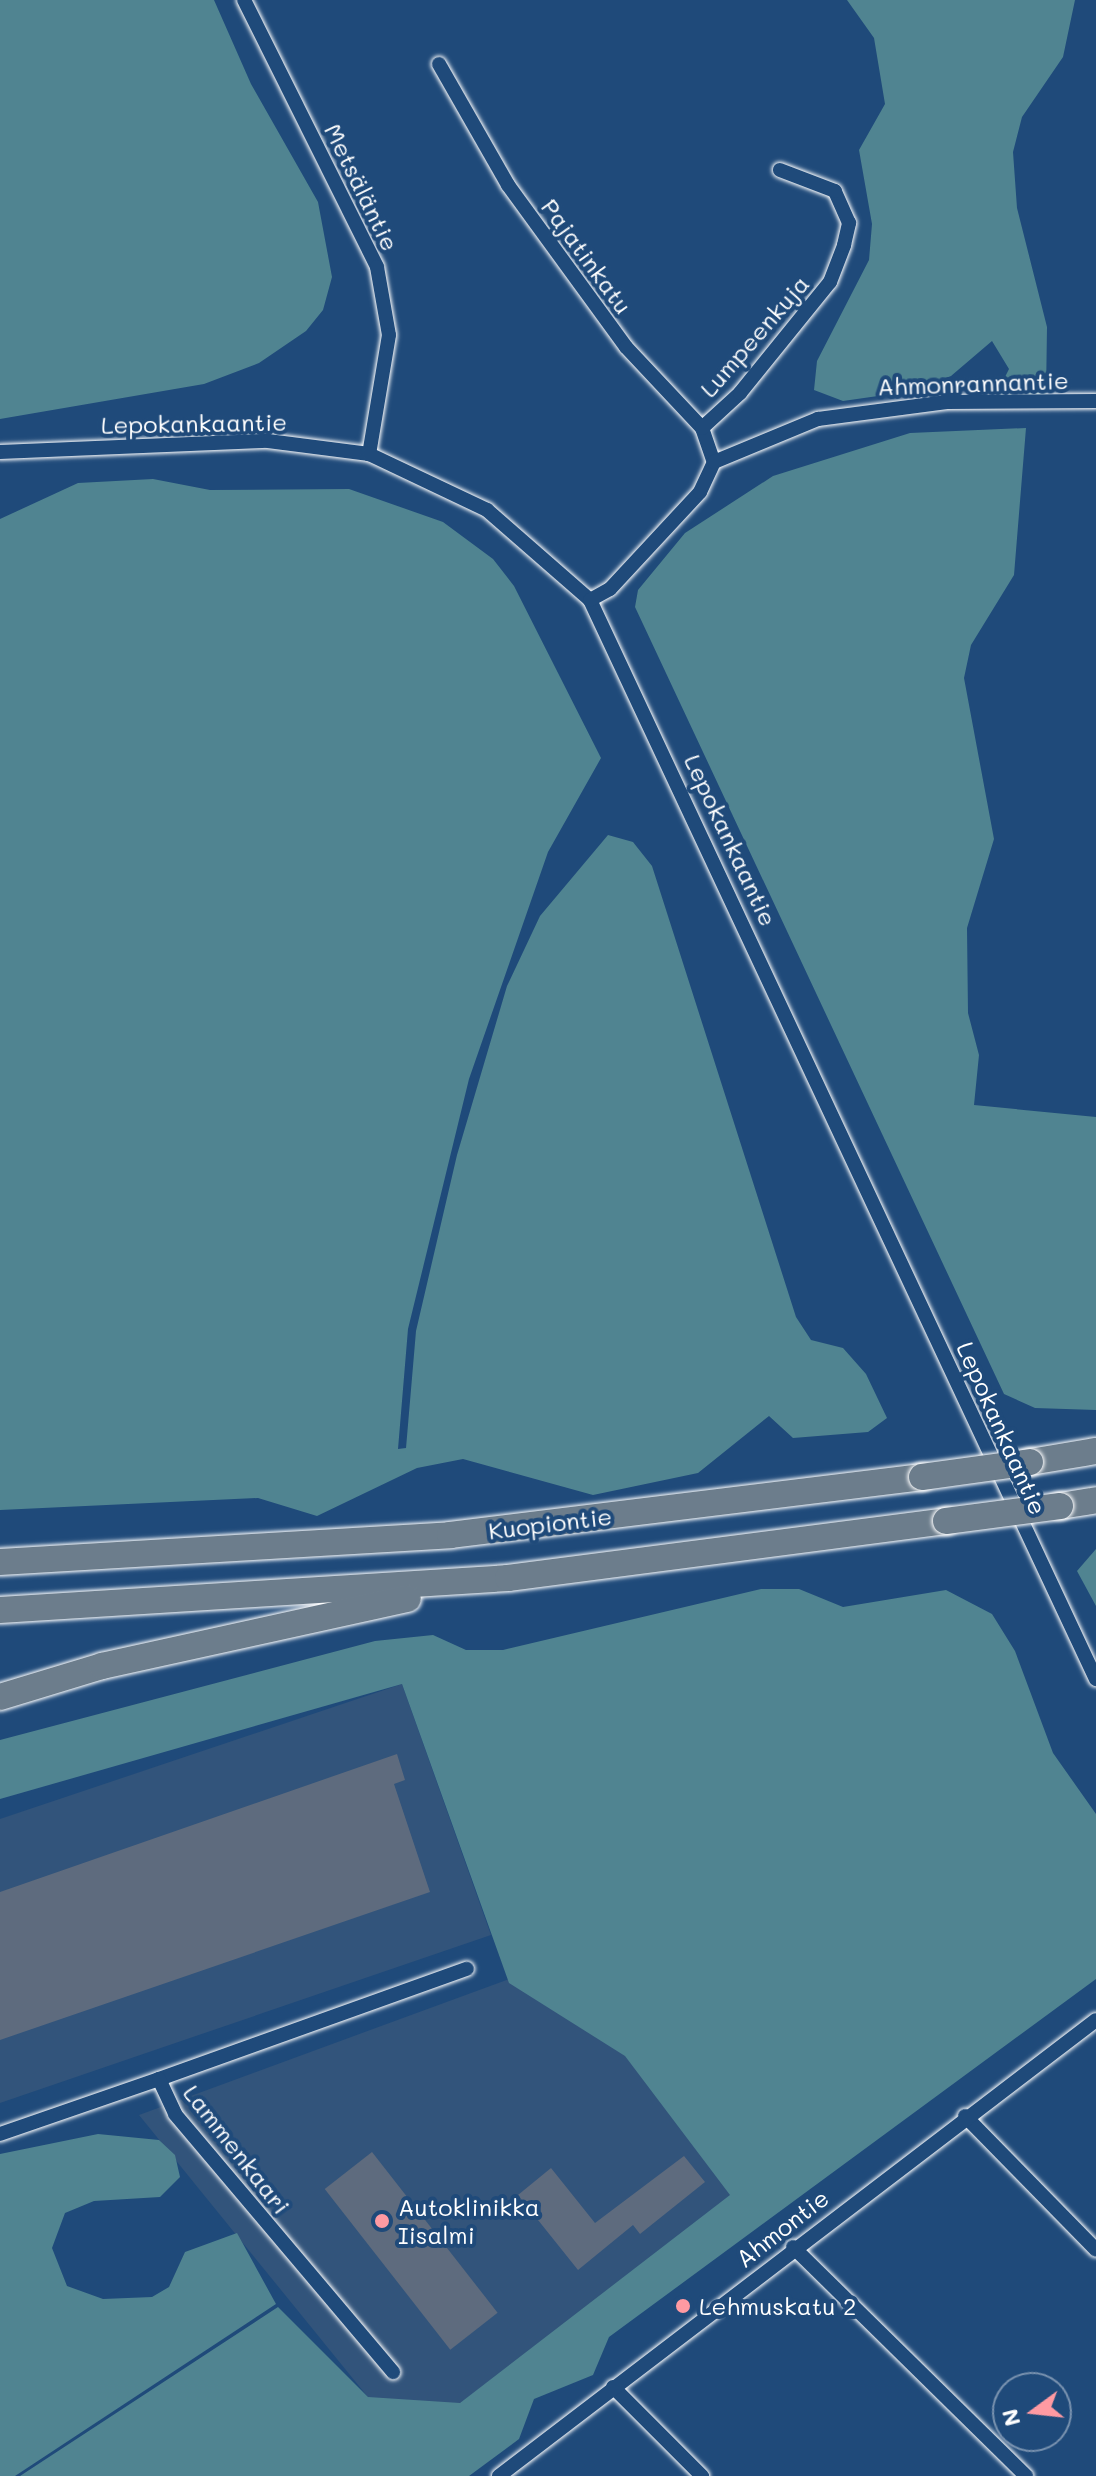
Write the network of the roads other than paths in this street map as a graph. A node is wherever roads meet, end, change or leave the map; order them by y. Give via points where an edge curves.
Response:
1 (244, 0) edge
2 (439, 64) dead end
3 (780, 170) dead end
4 (1096, 401) edge
5 (702, 428) junction
6 (0, 452) edge
7 (369, 454) junction
8 (714, 462) junction
9 (590, 600) junction
10 (1096, 1451) edge
11 (1096, 1500) edge
12 (0, 1562) edge
13 (508, 1578) junction
14 (0, 1610) edge
15 (1096, 1679) edge
16 (0, 1697) edge
17 (467, 1969) dead end
18 (1096, 2020) edge
19 (159, 2079) junction
20 (965, 2116) junction
21 (0, 2134) edge
22 (793, 2247) junction
23 (1096, 2250) edge
24 (393, 2372) dead end
25 (613, 2387) junction
26 (499, 2476) edge
27 (702, 2476) edge
28 (1026, 2476) edge

1 - 7 street, Metsäläntie via 377,267 389,335
2 - 5 street, Pajatinkatu via 508,185 626,347
3 - 5 street, Lumpeenkuja via 835,191 849,223 844,245 830,282 740,393
4 - 8 street, Ahmonrannantie via 876,408 818,419
5 - 8 street, Pajatinkatu
6 - 7 street, Lepokankaantie via 268,441
7 - 9 street, Lepokankaantie via 487,510
8 - 9 street via 700,492 610,589
9 - 15 street, Lepokankaantie
10 - 12 highway, Kuopiontie, bridge via 450,1535
11 - 13 highway, Kuopiontie, bridge
13 - 14 highway, Kuopiontie
13 - 16 highway via 102,1666
17 - 19 street
18 - 20 street, Ahmontie
19 - 21 street, Lammenkaari
19 - 24 street, Lammenkaari via 175,2114
20 - 22 street, Ahmontie
20 - 23 street
22 - 25 street, Ahmontie
22 - 28 street
25 - 26 street, Ahmontie
25 - 27 street

